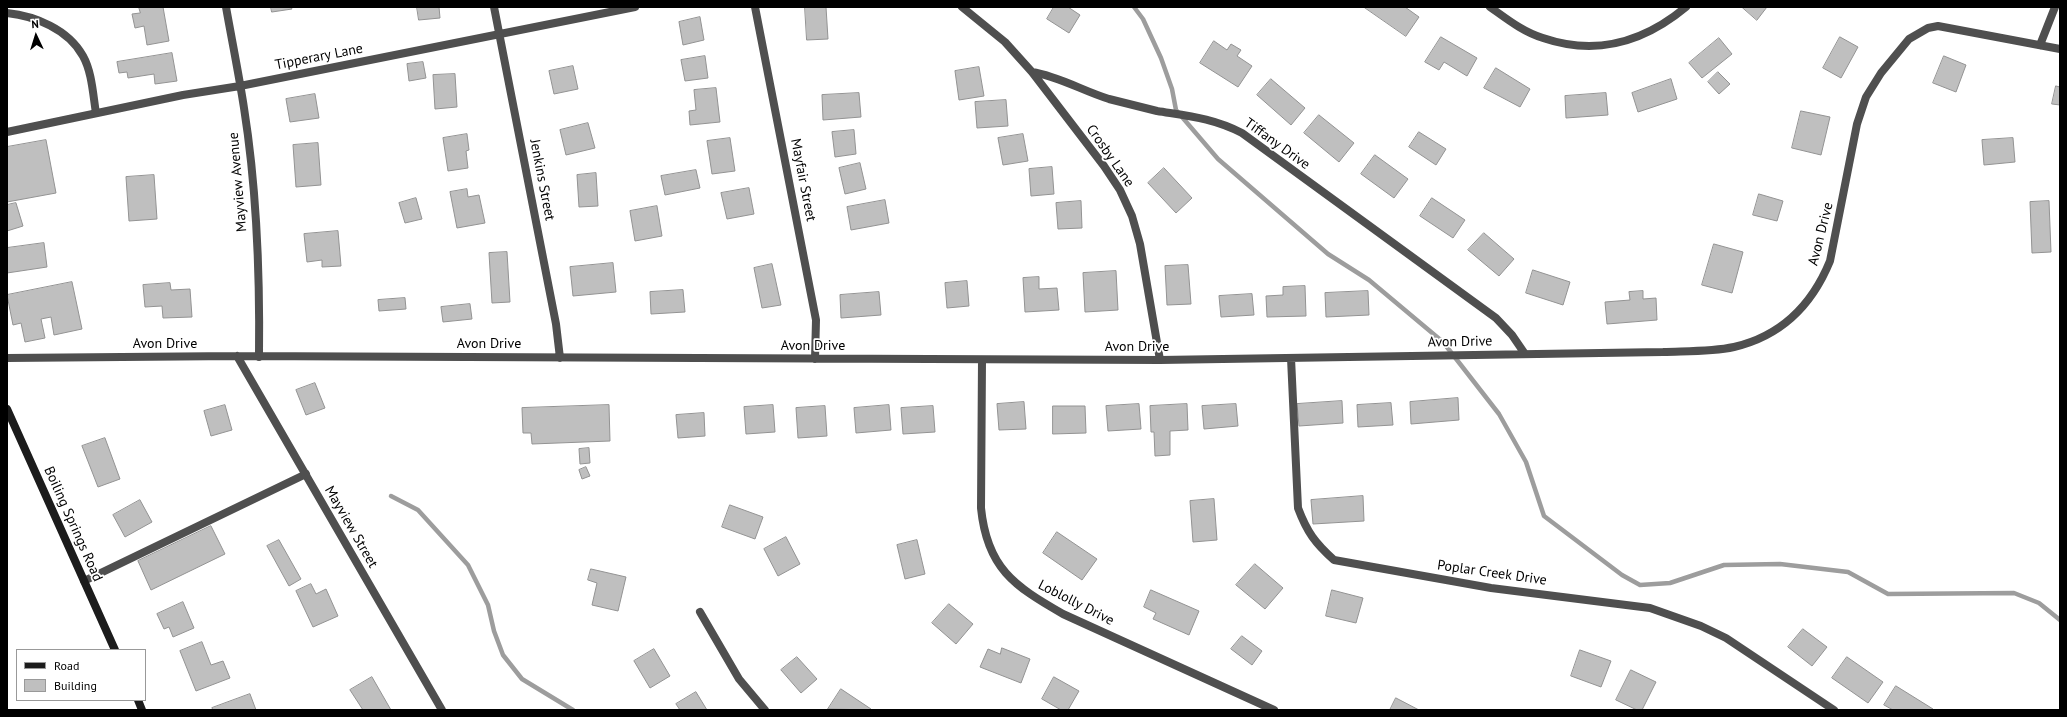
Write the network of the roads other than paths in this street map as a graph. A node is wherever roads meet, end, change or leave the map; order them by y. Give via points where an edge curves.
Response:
1 (226, 7) edge
2 (494, 7) edge
3 (635, 7) edge
4 (754, 7) edge
5 (962, 7) edge
6 (1490, 7) edge
7 (1686, 7) edge
8 (2055, 7) edge
9 (7, 12) edge
10 (500, 33) junction
11 (2040, 45) junction
12 (2060, 49) edge
13 (1032, 72) junction
14 (240, 86) junction
15 (96, 113) junction
16 (7, 132) edge
17 (1525, 354) junction
18 (238, 356) junction
19 (259, 356) junction
20 (7, 358) edge
21 (560, 358) junction
22 (1291, 358) junction
23 (815, 359) junction
24 (982, 360) junction
25 (1160, 360) junction
26 (7, 409) edge
27 (10, 421) edge
28 (306, 474) junction
29 (84, 581) junction
30 (700, 612) dead end
31 (115, 649) edge
32 (442, 710) edge
33 (765, 710) edge
34 (1273, 710) edge
35 (1834, 710) edge

1 - 14 street, Mayview Avenue
2 - 10 street, Jenkins Street
3 - 10 street, Tipperary Lane
4 - 23 street, Mayfair Street via 816,320
5 - 13 street via 1005,42
6 - 7 street via 1518,27 1542,38 1568,45 1595,46 1621,43 1646,34 1669,21
8 - 11 street
9 - 15 street via 38,19 77,47 84,56 88,68
10 - 14 street, Tipperary Lane
10 - 21 street, Jenkins Street via 556,324
11 - 12 street, Avon Drive
11 - 17 street, Avon Drive via 1938,26 1909,38 1873,84 1861,111 1830,261 1821,282 1809,301 1775,331 1754,341 1710,350
13 - 17 street, Tiffany Drive via 1046,74 1081,89 1131,105 1208,118 1242,133 1496,318
13 - 25 street, Crosby Lane via 1104,166 1120,190 1132,216 1140,244
14 - 15 street, Tipperary Lane
14 - 19 street, Mayview Avenue via 250,153 256,238
15 - 16 street, Tipperary Lane
17 - 22 street, Avon Drive
18 - 19 street, Avon Drive
18 - 20 street, Avon Drive
18 - 28 street, Mayview Street
19 - 21 street, Avon Drive
21 - 23 street, Avon Drive
22 - 25 street, Avon Drive
22 - 35 street, Poplar Creek Drive via 1298,508 1305,528 1317,546 1334,560 1491,588 1650,608 1676,616 1726,638
23 - 24 street, Avon Drive
24 - 25 street, Avon Drive
24 - 34 street, Loblolly Drive via 980,508 987,541 999,565 1012,581 1036,599 1063,614
26 - 27 main road, Boiling Springs Road
27 - 29 main road, Boiling Springs Road
28 - 29 street
28 - 32 street, Mayview Street
29 - 31 main road, Boiling Springs Road
30 - 33 street via 740,679

